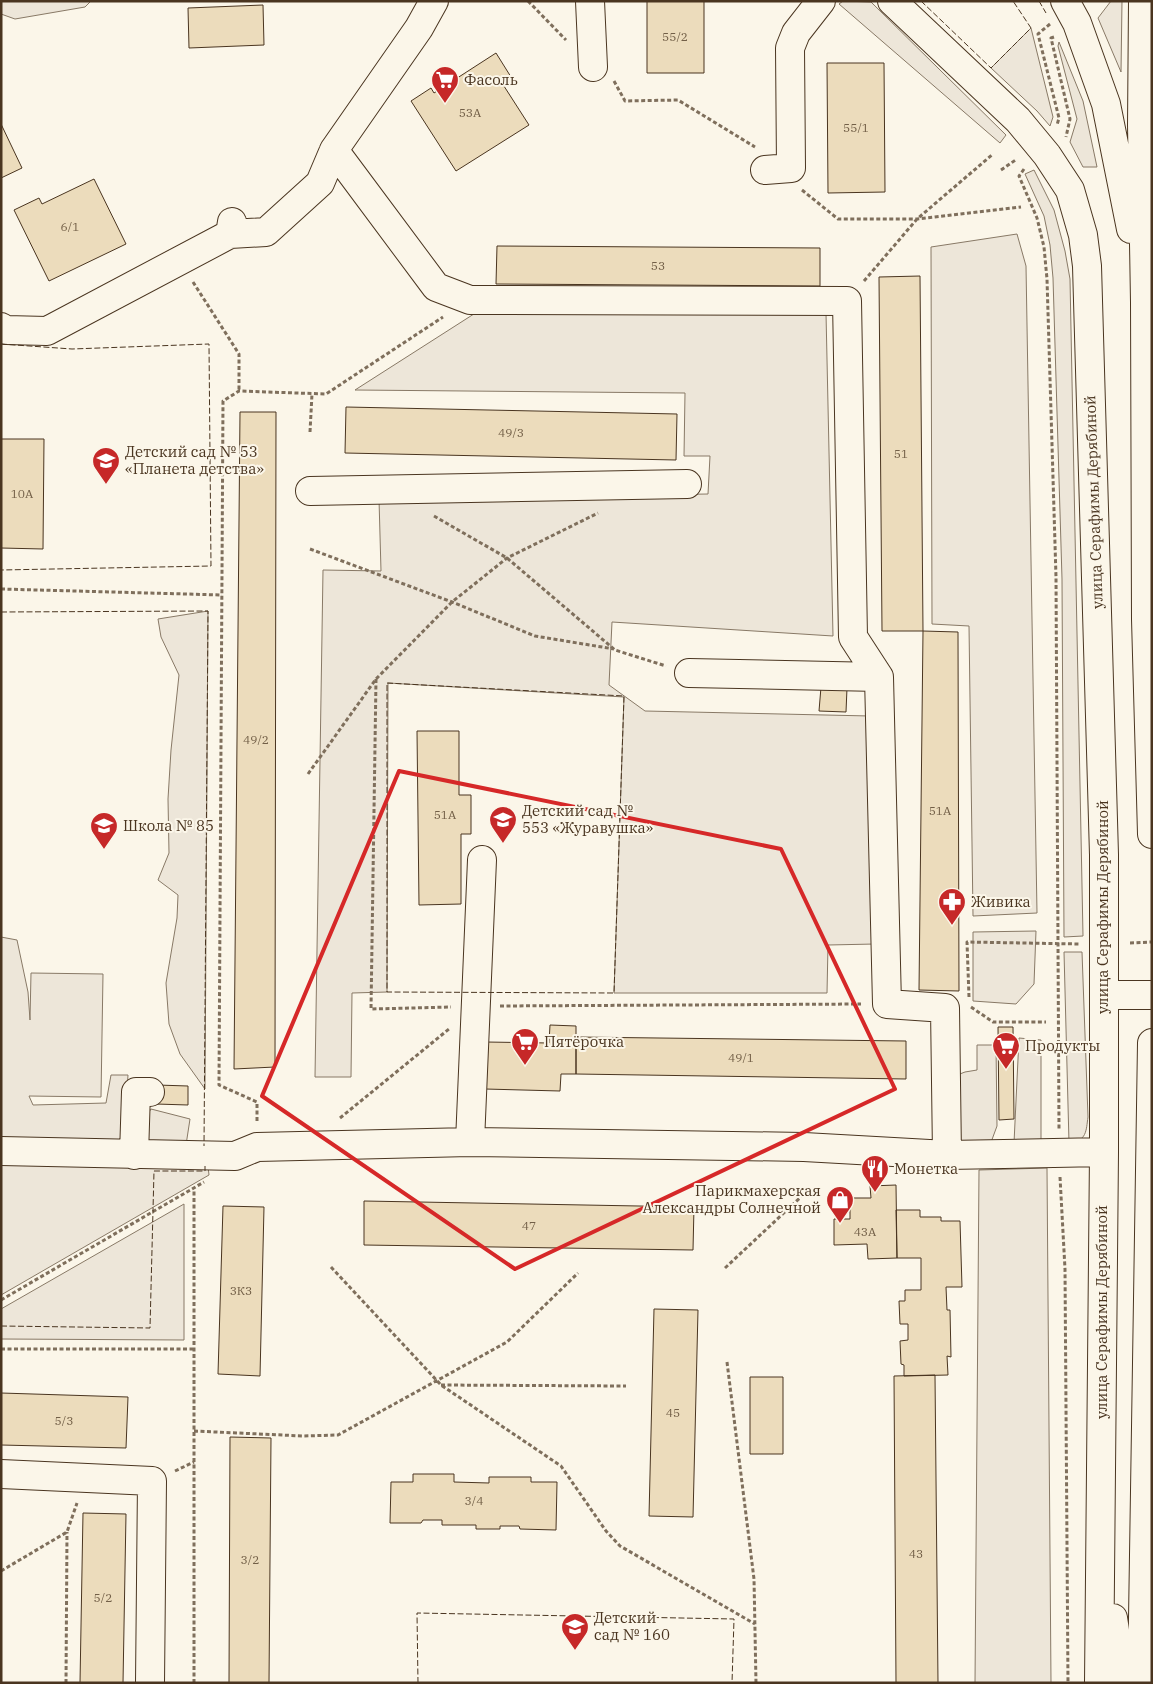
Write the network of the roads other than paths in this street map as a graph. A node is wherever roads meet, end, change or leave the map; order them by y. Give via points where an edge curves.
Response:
1 (434, 1) edge
2 (590, 1) edge
3 (821, 1) edge
4 (892, 1) edge
5 (1143, 1) edge
6 (1071, 12) edge
7 (593, 67) dead end
8 (334, 150) junction
9 (765, 170) dead end
10 (1145, 302) junction
11 (1, 326) edge
12 (687, 484) dead end
13 (310, 491) dead end
14 (689, 673) road end
15 (879, 677) junction
16 (1152, 834) edge
17 (482, 860) dead end
18 (1104, 995) junction
19 (1152, 996) edge
20 (1152, 1043) edge
21 (150, 1092) dead end
22 (470, 1142) junction
23 (1, 1151) edge
24 (1104, 1152) junction
25 (134, 1154) junction
26 (947, 1156) junction
27 (1, 1474) edge
28 (1101, 1535) junction
29 (150, 1683) edge
30 (1099, 1683) edge
31 (1123, 1683) edge
32 (1142, 1683) edge

1 - 8 street via 419,28
2 - 7 street
3 - 9 street via 796,33 790,48 791,168
4 - 18 street, улица Серафимы Дерябиной via 1018,120 1043,149 1070,190 1083,235 1087,266 1104,855
5 - 10 street
6 - 10 street via 1106,104
8 - 11 street via 320,183 266,232 231,228 180,260 47,331 6,330
8 - 15 street via 436,287 470,300 847,301 853,637
10 - 16 street via 1146,619
12 - 13 street
14 - 15 street
15 - 26 street via 887,1004 945,1008
17 - 22 street
18 - 19 street
18 - 24 street, улица Серафимы Дерябиной
20 - 32 street
21 - 25 street via 136,1092
22 - 25 street via 257,1147 235,1156
22 - 26 street via 804,1147
23 - 25 street
24 - 26 street
24 - 28 street, улица Серафимы Дерябиной
27 - 29 street via 152,1481
28 - 30 street, улица Серафимы Дерябиной
28 - 31 street

